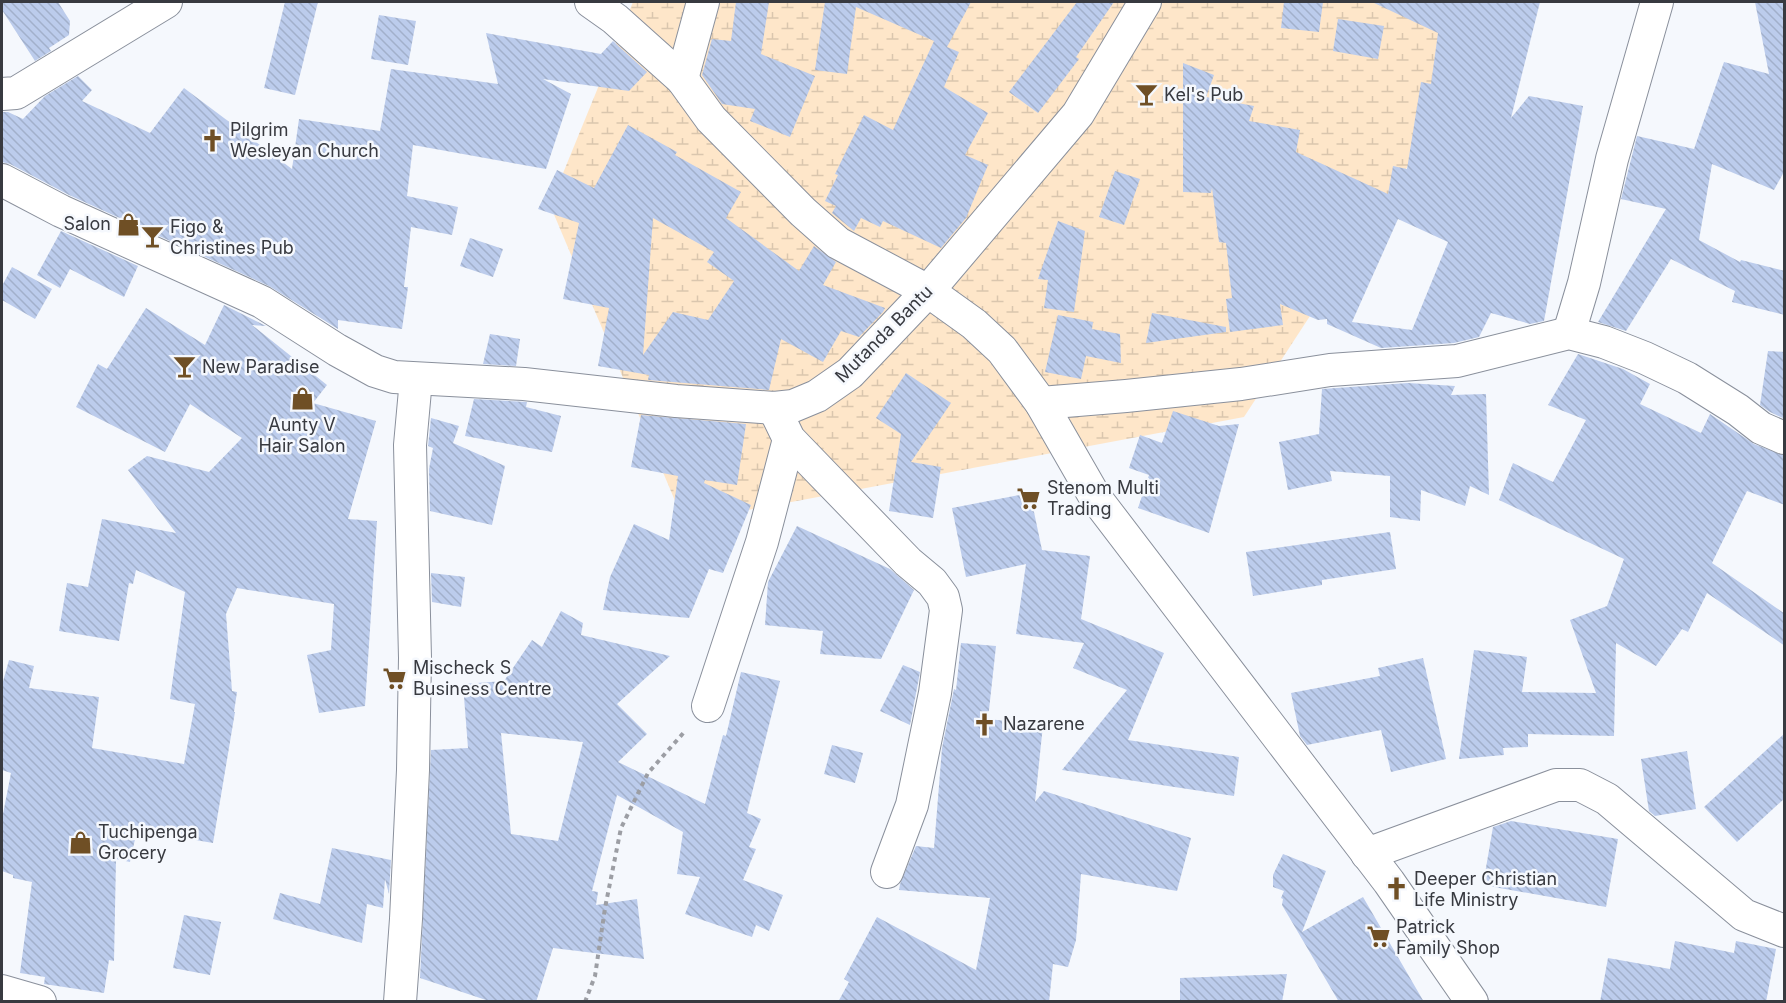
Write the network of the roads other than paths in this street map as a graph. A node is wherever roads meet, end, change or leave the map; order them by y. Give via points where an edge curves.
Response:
1 (166, 2) edge
2 (591, 2) edge
3 (703, 2) edge
4 (1145, 2) edge
5 (1657, 2) edge
6 (682, 79) junction
7 (2, 94) edge
8 (2, 180) edge
9 (928, 291) junction
10 (1569, 333) junction
11 (416, 379) junction
12 (1041, 403) junction
13 (774, 408) junction
14 (1785, 438) edge
15 (789, 439) junction
16 (708, 706) road end
17 (1367, 854) junction
18 (887, 872) dead end
19 (1785, 931) edge
20 (2, 991) edge
21 (40, 1002) edge
22 (400, 1002) edge
23 (1472, 1002) edge

1 - 7 street via 16,93
2 - 6 street
3 - 6 street
4 - 9 street, Mutanda Bantu via 1078,114
5 - 10 street via 1612,159
6 - 9 street via 711,119 838,243
8 - 11 street, Mutanda Bantu via 61,211 262,302 375,371
9 - 12 street via 1002,350
9 - 13 street, Mutanda Bantu via 850,373 818,396 793,406
10 - 12 street via 1456,361 1330,369 1241,384
10 - 14 street via 1604,342 1688,378 1761,428
11 - 13 street, Mutanda Bantu via 524,384
11 - 22 street via 410,445 413,748
12 - 17 street via 1095,497
13 - 15 street
15 - 16 street via 762,542
15 - 18 street via 932,582 943,597 946,610 935,693 912,805
17 - 19 street via 1556,785 1580,785 1607,799 1744,915
17 - 23 street
20 - 21 street

